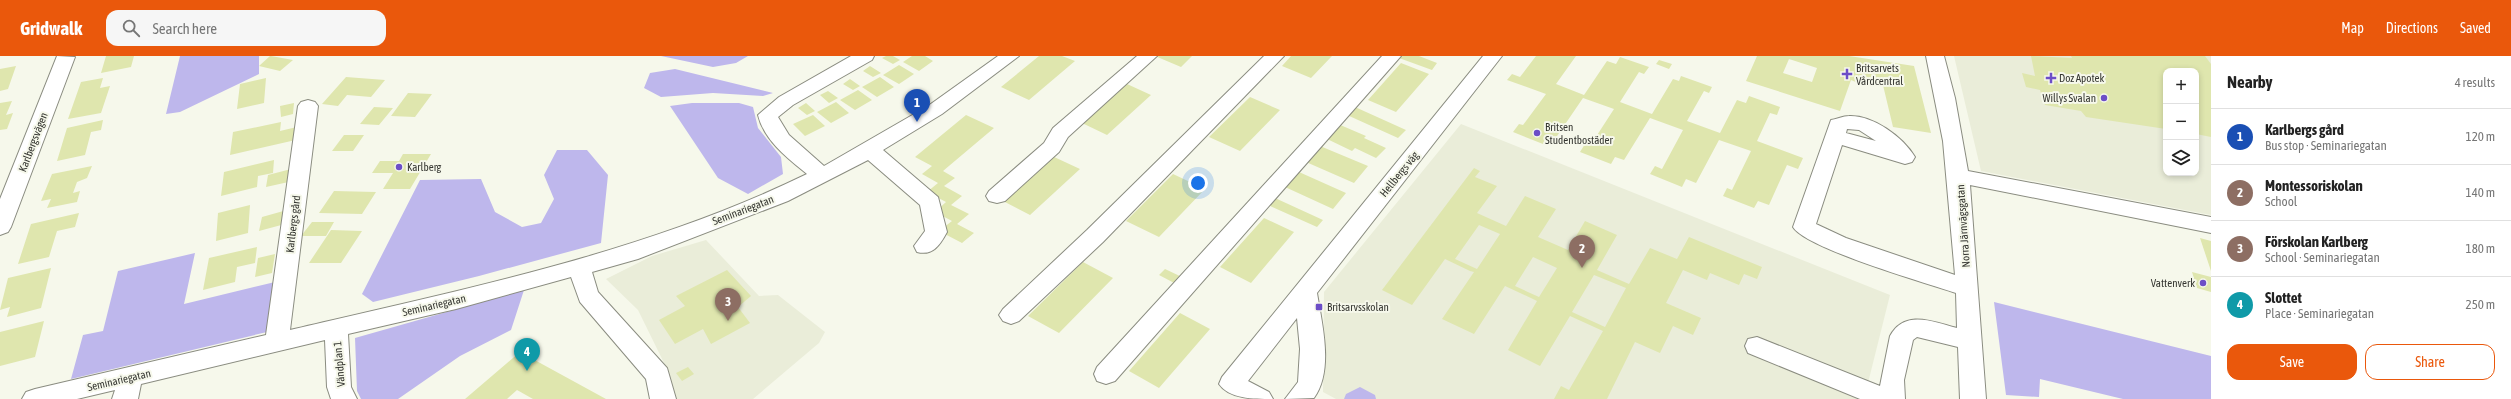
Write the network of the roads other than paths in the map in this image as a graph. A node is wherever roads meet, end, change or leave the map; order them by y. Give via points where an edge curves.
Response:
1 (866, 56) edge
2 (1010, 56) edge
3 (1148, 56) edge
4 (1275, 56) edge
5 (1392, 56) edge
6 (1493, 56) edge
7 (1935, 56) edge
8 (66, 57) dead end
9 (308, 106) dead end
10 (1834, 136) dead end
11 (870, 150) junction
12 (822, 175) junction
13 (1959, 176) junction
14 (997, 196) dead end
15 (2211, 225) edge
16 (0, 227) edge
17 (925, 246) dead end
18 (579, 267) junction
19 (1966, 288) junction
20 (1305, 292) junction
21 (1012, 315) dead end
22 (336, 328) junction
23 (1969, 340) junction
24 (277, 342) junction
25 (1757, 346) dead end
26 (1106, 374) dead end
27 (127, 388) edge
28 (35, 399) edge
29 (344, 399) edge
30 (663, 399) edge
31 (1260, 399) edge
32 (1298, 399) edge
33 (1886, 399) edge
34 (1892, 399) edge
35 (1973, 399) edge

1 - 12 street via 786,101 768,115 773,128 781,138
2 - 11 street, Seminariegatan via 935,110
3 - 14 street via 1060,133 1052,147
4 - 21 street
5 - 26 street
6 - 20 street, Hellbergs väg
7 - 13 street, Norra Järnvägsgatan via 1945,92
8 - 16 street, Karlbergsvägen
9 - 24 street, Karlbergs gård
10 - 19 street via 1804,227 1838,244
11 - 12 street, Seminariegatan
11 - 17 street via 930,202 936,232
12 - 18 street, Seminariegatan via 780,196 630,253
13 - 15 street
13 - 19 street, Norra Järnvägsgatan
18 - 22 street, Seminariegatan via 456,300
18 - 30 street via 588,296 658,375
19 - 23 street, Norra Järnvägsgatan
20 - 31 street, Hellbergs väg via 1230,384
20 - 32 street via 1311,337 1310,382
22 - 24 street, Seminariegatan
22 - 29 street, Vändplan 1 via 339,387
23 - 34 street via 1914,327 1902,336 1892,380
23 - 35 street, Norra Järnvägsgatan
24 - 27 street, Seminariegatan
25 - 33 street
27 - 28 street, Seminariegatan

